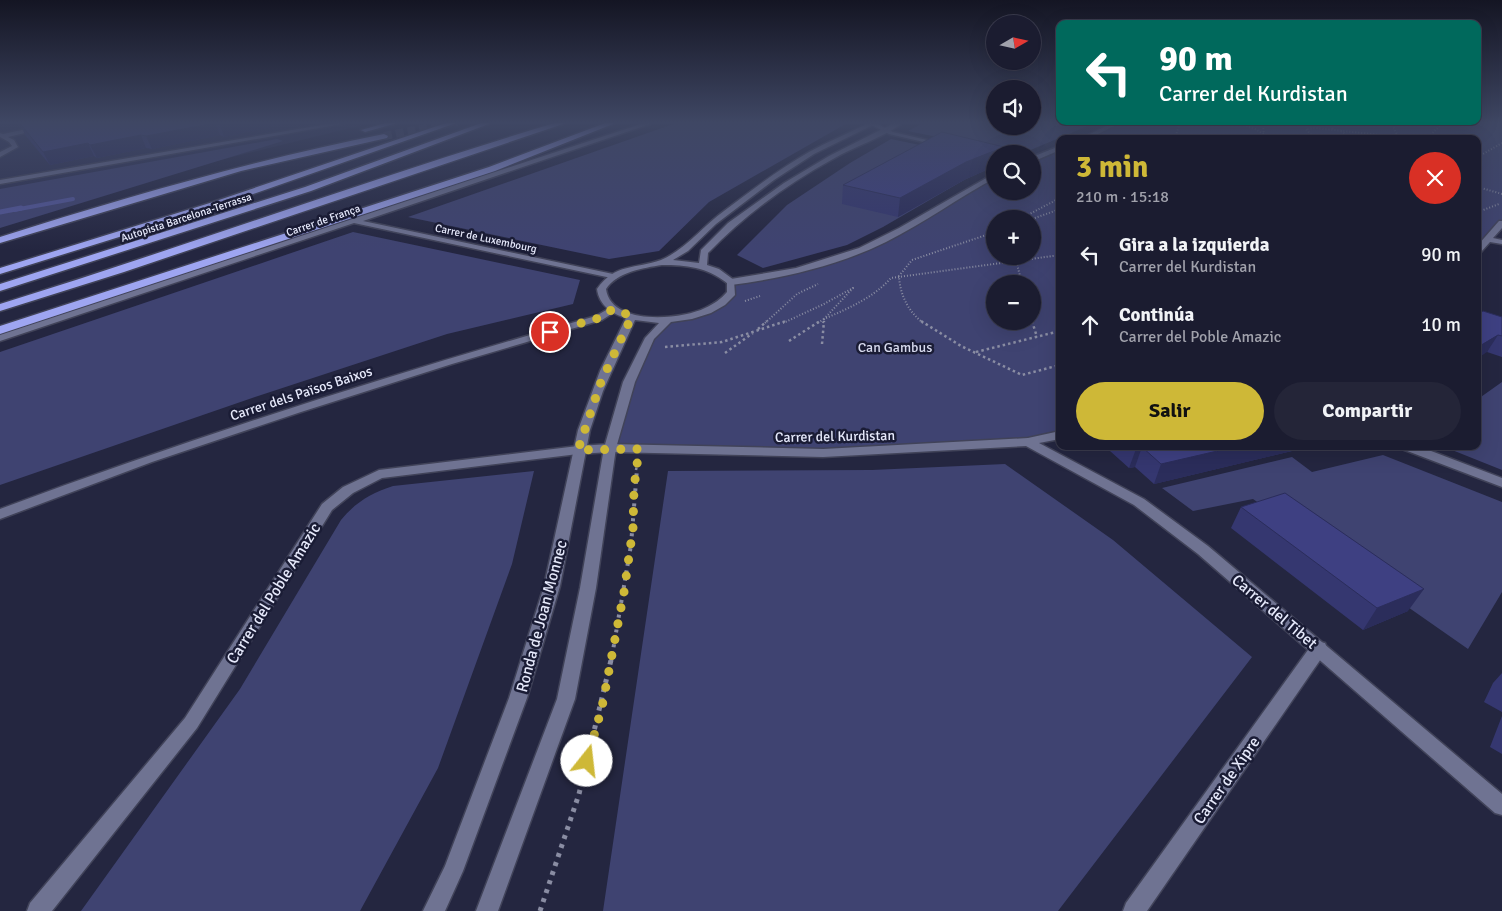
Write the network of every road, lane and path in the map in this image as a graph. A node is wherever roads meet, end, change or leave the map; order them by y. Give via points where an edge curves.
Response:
1 (102, 165) edge
2 (239, 165) edge
3 (254, 165) edge
4 (332, 165) edge
5 (376, 165) edge
6 (431, 165) edge
7 (506, 165) edge
8 (525, 165) edge
9 (795, 165) edge
10 (818, 165) edge
11 (986, 181) edge
12 (0, 182) edge
13 (1481, 188) edge
14 (1502, 194) edge
15 (145, 195) junction
16 (1056, 200) edge
17 (1499, 204) dead end
18 (1037, 210) edge
19 (1056, 210) edge
20 (1481, 211) edge
21 (1041, 216) edge
22 (354, 221) junction
23 (1502, 223) edge
24 (986, 235) edge
25 (1488, 239) junction
26 (0, 240) edge
27 (1502, 242) edge
28 (1481, 247) edge
29 (1056, 255) edge
30 (1041, 257) edge
31 (662, 262) junction
32 (986, 264) edge
33 (703, 265) junction
34 (0, 271) edge
35 (613, 276) junction
36 (899, 276) junction
37 (731, 282) junction
38 (819, 283) dead end
39 (0, 288) edge
40 (768, 293) dead end
41 (743, 302) dead end
42 (0, 308) edge
43 (613, 309) junction
44 (632, 316) junction
45 (669, 319) junction
46 (824, 319) junction
47 (0, 330) edge
48 (1035, 330) edge
49 (755, 332) junction
50 (1056, 332) edge
51 (1037, 337) junction
52 (0, 338) edge
53 (789, 341) dead end
54 (822, 344) dead end
55 (663, 347) dead end
56 (975, 352) junction
57 (725, 353) dead end
58 (1056, 366) edge
59 (1056, 436) edge
60 (1028, 442) junction
61 (610, 448) junction
62 (639, 449) junction
63 (578, 450) junction
64 (1416, 450) edge
65 (1502, 484) edge
66 (0, 514) edge
67 (1319, 648) junction
68 (1502, 806) edge
69 (489, 910) edge
70 (38, 911) edge
71 (434, 911) edge
72 (540, 911) edge
73 (1134, 911) edge

1 - 12 street
2 - 15 highway
3 - 15 highway
4 - 34 highway, Autopista Barcelona-Terrassa
5 - 39 highway, Autopista Barcelona-Terrassa via 308,190
6 - 42 highway
7 - 47 highway
8 - 22 street, Carrer de França
9 - 31 street via 713,222 685,249
10 - 33 street via 731,225 704,252
11 - 37 street via 902,230 864,248 775,276
13 - 14 path
15 - 26 highway
16 - 18 path
17 - 20 path
19 - 21 path
22 - 35 street, Carrer de Luxembourg
22 - 52 street, Carrer de França
23 - 25 street
24 - 36 path via 912,260
25 - 27 street
25 - 28 street
29 - 30 path
31 - 33 street
31 - 35 street
32 - 36 path
33 - 37 street via 721,272
35 - 43 street via 604,284 601,293 604,302
36 - 46 path via 891,278 863,301
36 - 56 path via 900,289 910,310 933,332
37 - 45 street via 732,293 711,311
38 - 49 path via 797,294
40 - 41 path
43 - 44 street
43 - 66 street, Carrer dels Països Baixos via 599,318 286,413
44 - 45 street
44 - 63 street, Ronda de Joan Monnec via 601,382
45 - 61 street via 650,338 629,382
46 - 49 path via 853,288 814,311
46 - 53 path
46 - 54 path
48 - 51 path
49 - 55 path via 721,342
49 - 57 path
50 - 51 path
51 - 56 path
56 - 58 path via 1022,375
59 - 60 street, Carrer del Kurdistan
60 - 62 street, Carrer del Kurdistan via 823,454
60 - 67 street, Carrer del Tibet via 1139,502 1203,550
61 - 62 street, Carrer del Kurdistan
61 - 63 street, Carrer del Poble Amazic
61 - 69 street via 588,588 566,699
62 - 72 path via 624,592 602,707 563,851
63 - 70 street, Carrer del Poble Amazic via 379,474 348,490 327,507 190,723
63 - 71 street, Ronda de Joan Monnec via 552,586 518,698 453,871
64 - 65 street
67 - 68 street, Carrer del Tibet
67 - 73 street, Carrer de Xipre

